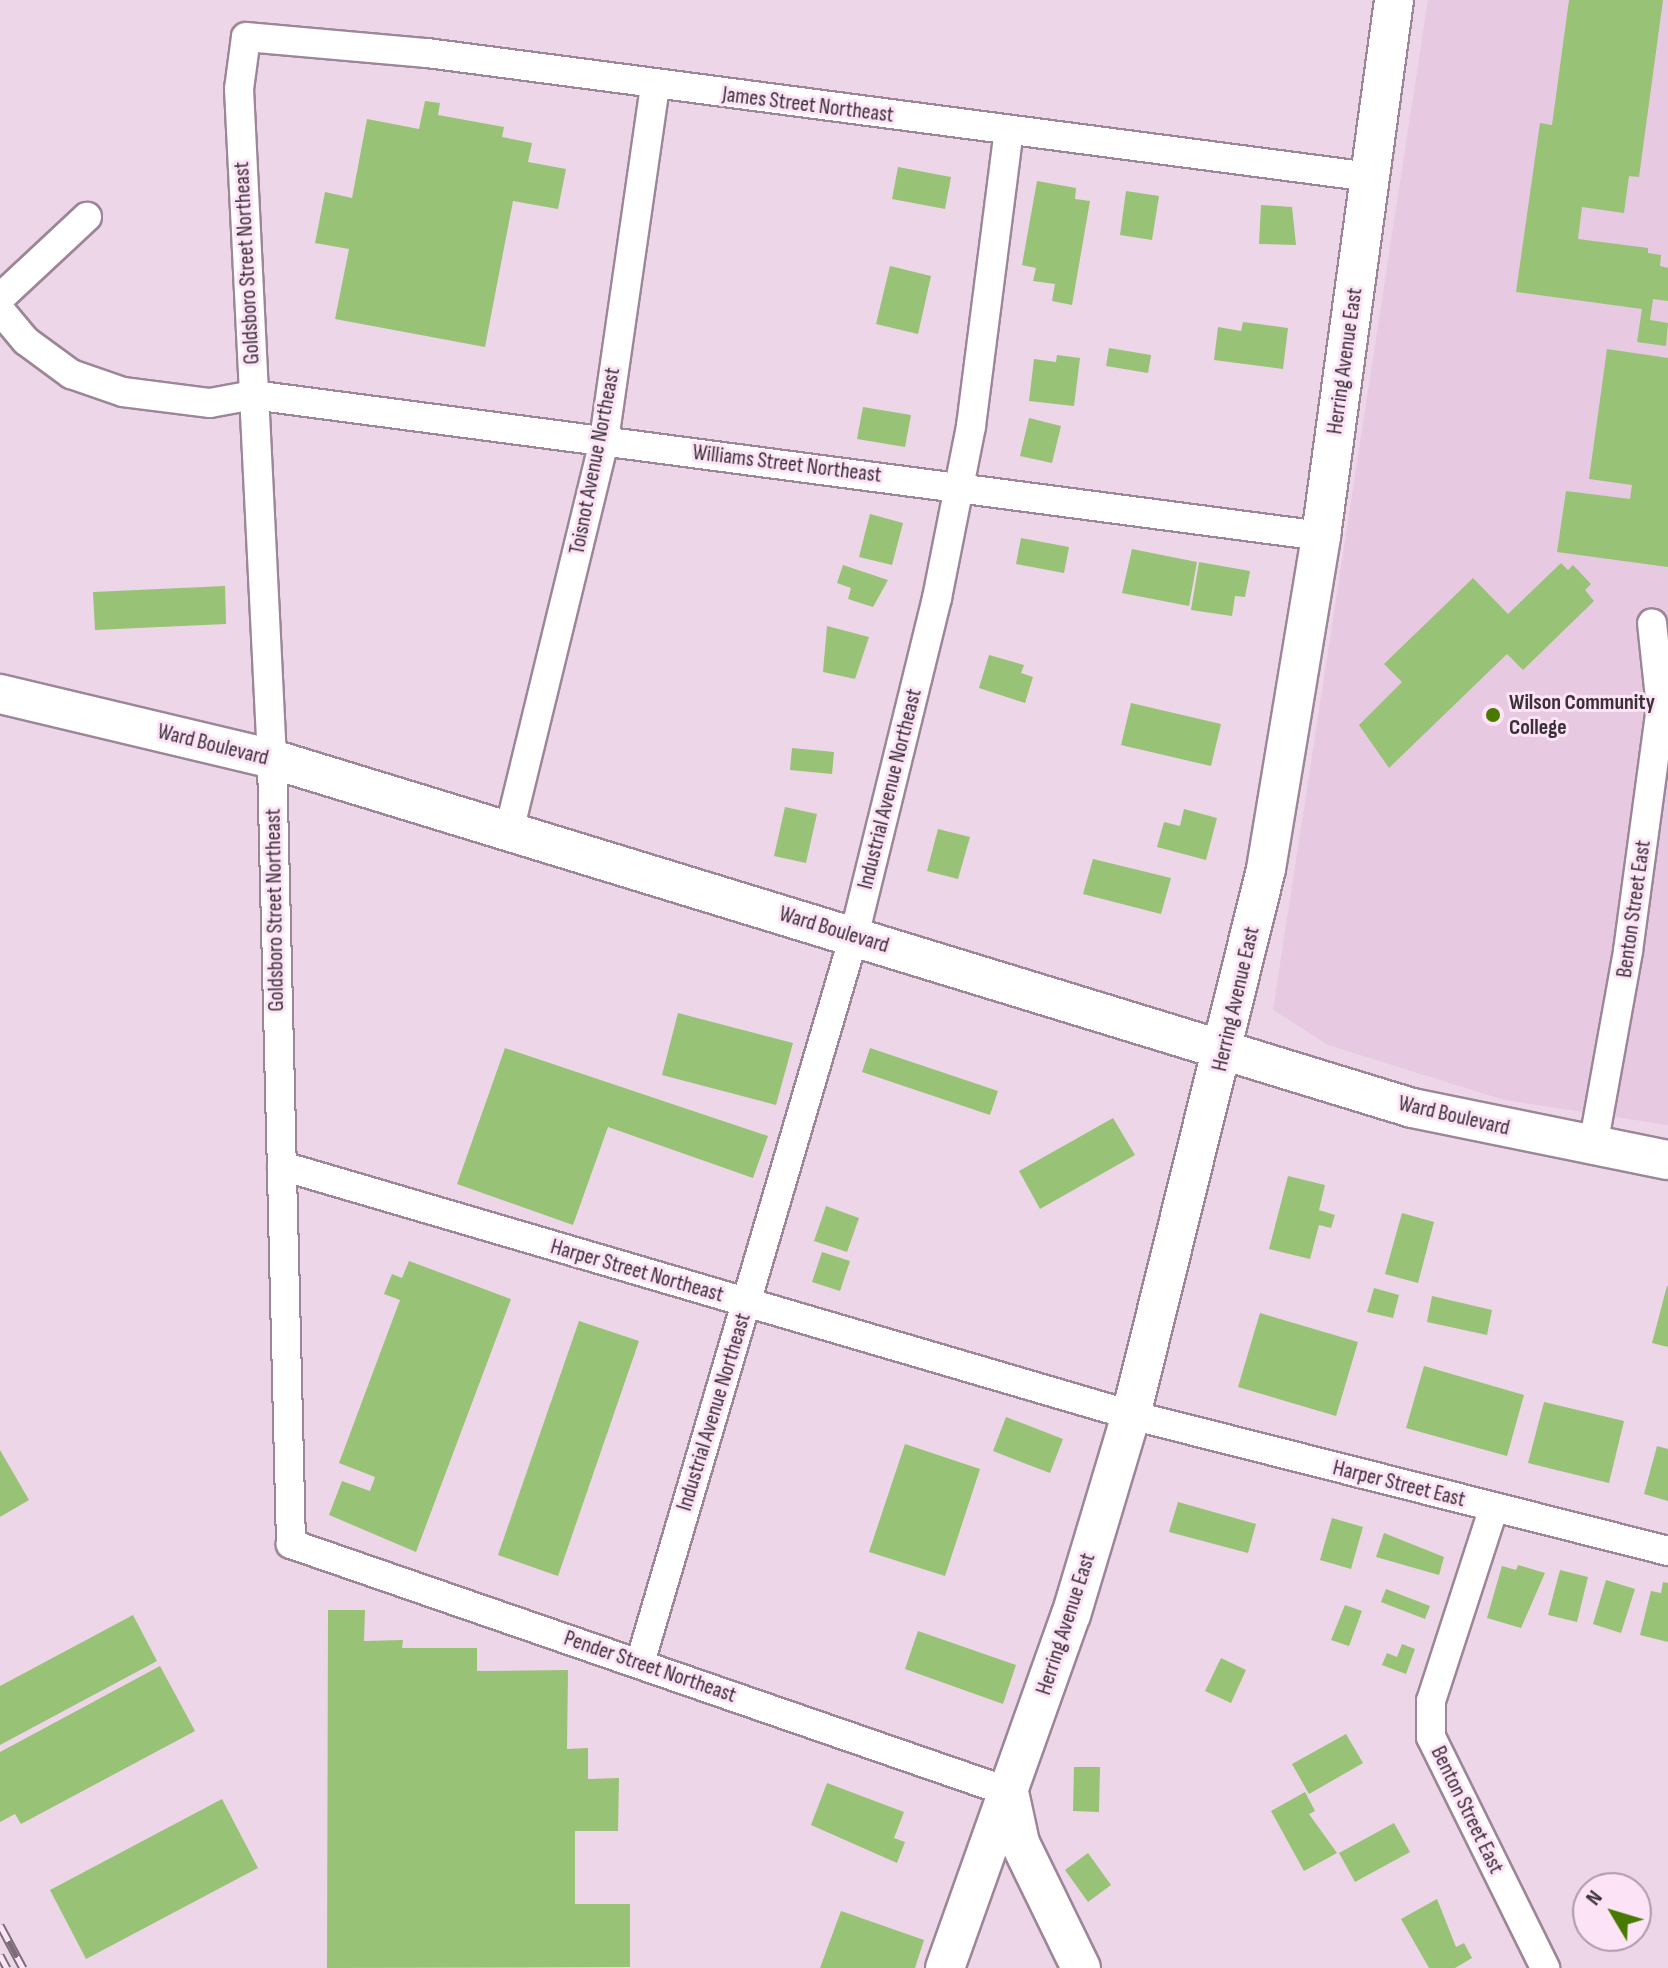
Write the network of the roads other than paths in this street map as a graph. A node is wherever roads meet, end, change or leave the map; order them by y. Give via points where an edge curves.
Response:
1 (1394, 0) edge
2 (246, 37) joint
3 (655, 85) junction
4 (1009, 130) junction
5 (1370, 177) junction
6 (87, 217) dead end
7 (0, 298) edge
8 (0, 310) edge
9 (253, 395) junction
10 (604, 440) junction
11 (961, 486) junction
12 (1321, 536) junction
13 (1652, 623) dead end
14 (0, 694) edge
15 (272, 759) junction
16 (509, 831) junction
17 (854, 936) junction
18 (1224, 1050) junction
19 (1593, 1146) junction
20 (1668, 1160) edge
21 (282, 1166) junction
22 (747, 1303) junction
23 (1131, 1415) junction
24 (1494, 1507) junction
25 (291, 1544) joint
26 (1668, 1551) edge
27 (640, 1663) junction
28 (1009, 1792) junction
29 (945, 1968) edge
30 (1081, 1968) edge
31 (1545, 1968) edge

1 - 5 main road, Herring Avenue East
2 - 3 street, James Street Northeast via 427,53
2 - 9 street, Goldsboro Street Northeast via 239,89
3 - 4 street, James Street Northeast
3 - 10 street, Toisnot Avenue Northeast
4 - 5 street, James Street Northeast
4 - 11 street, Industrial Avenue Northeast
5 - 12 main road, Herring Avenue East
6 - 7 street
8 - 9 street, Williams Street Northeast via 26,341 71,374 123,392 210,403
9 - 10 street, Williams Street Northeast
9 - 15 street, Goldsboro Street Northeast
10 - 11 street, Williams Street Northeast
10 - 16 street, Toisnot Avenue Northeast
11 - 12 street, Williams Street Northeast
11 - 17 street, Industrial Avenue Northeast
12 - 18 main road, Herring Avenue East via 1266,869
13 - 19 street, Benton Street East via 1661,707 1628,951
14 - 15 main road, Ward Boulevard
15 - 16 main road, Ward Boulevard
15 - 21 street, Goldsboro Street Northeast
16 - 17 main road, Ward Boulevard
17 - 18 main road, Ward Boulevard
17 - 22 street, Industrial Avenue Northeast
18 - 19 main road, Ward Boulevard via 1412,1108
18 - 23 main road, Herring Avenue East
19 - 20 main road, Ward Boulevard
21 - 22 street, Harper Street Northeast
21 - 25 street, Goldsboro Street Northeast
22 - 23 street, Harper Street Northeast
22 - 27 street, Industrial Avenue Northeast
23 - 24 street, Harper Street East
23 - 28 main road, Herring Avenue East via 1071,1615
24 - 26 street, Harper Street East
24 - 31 street, Benton Street East via 1431,1701 1431,1737
25 - 27 street, Pender Street Northeast
27 - 28 street, Pender Street Northeast
28 - 29 main road, Herring Avenue East
28 - 30 main road via 1020,1843

